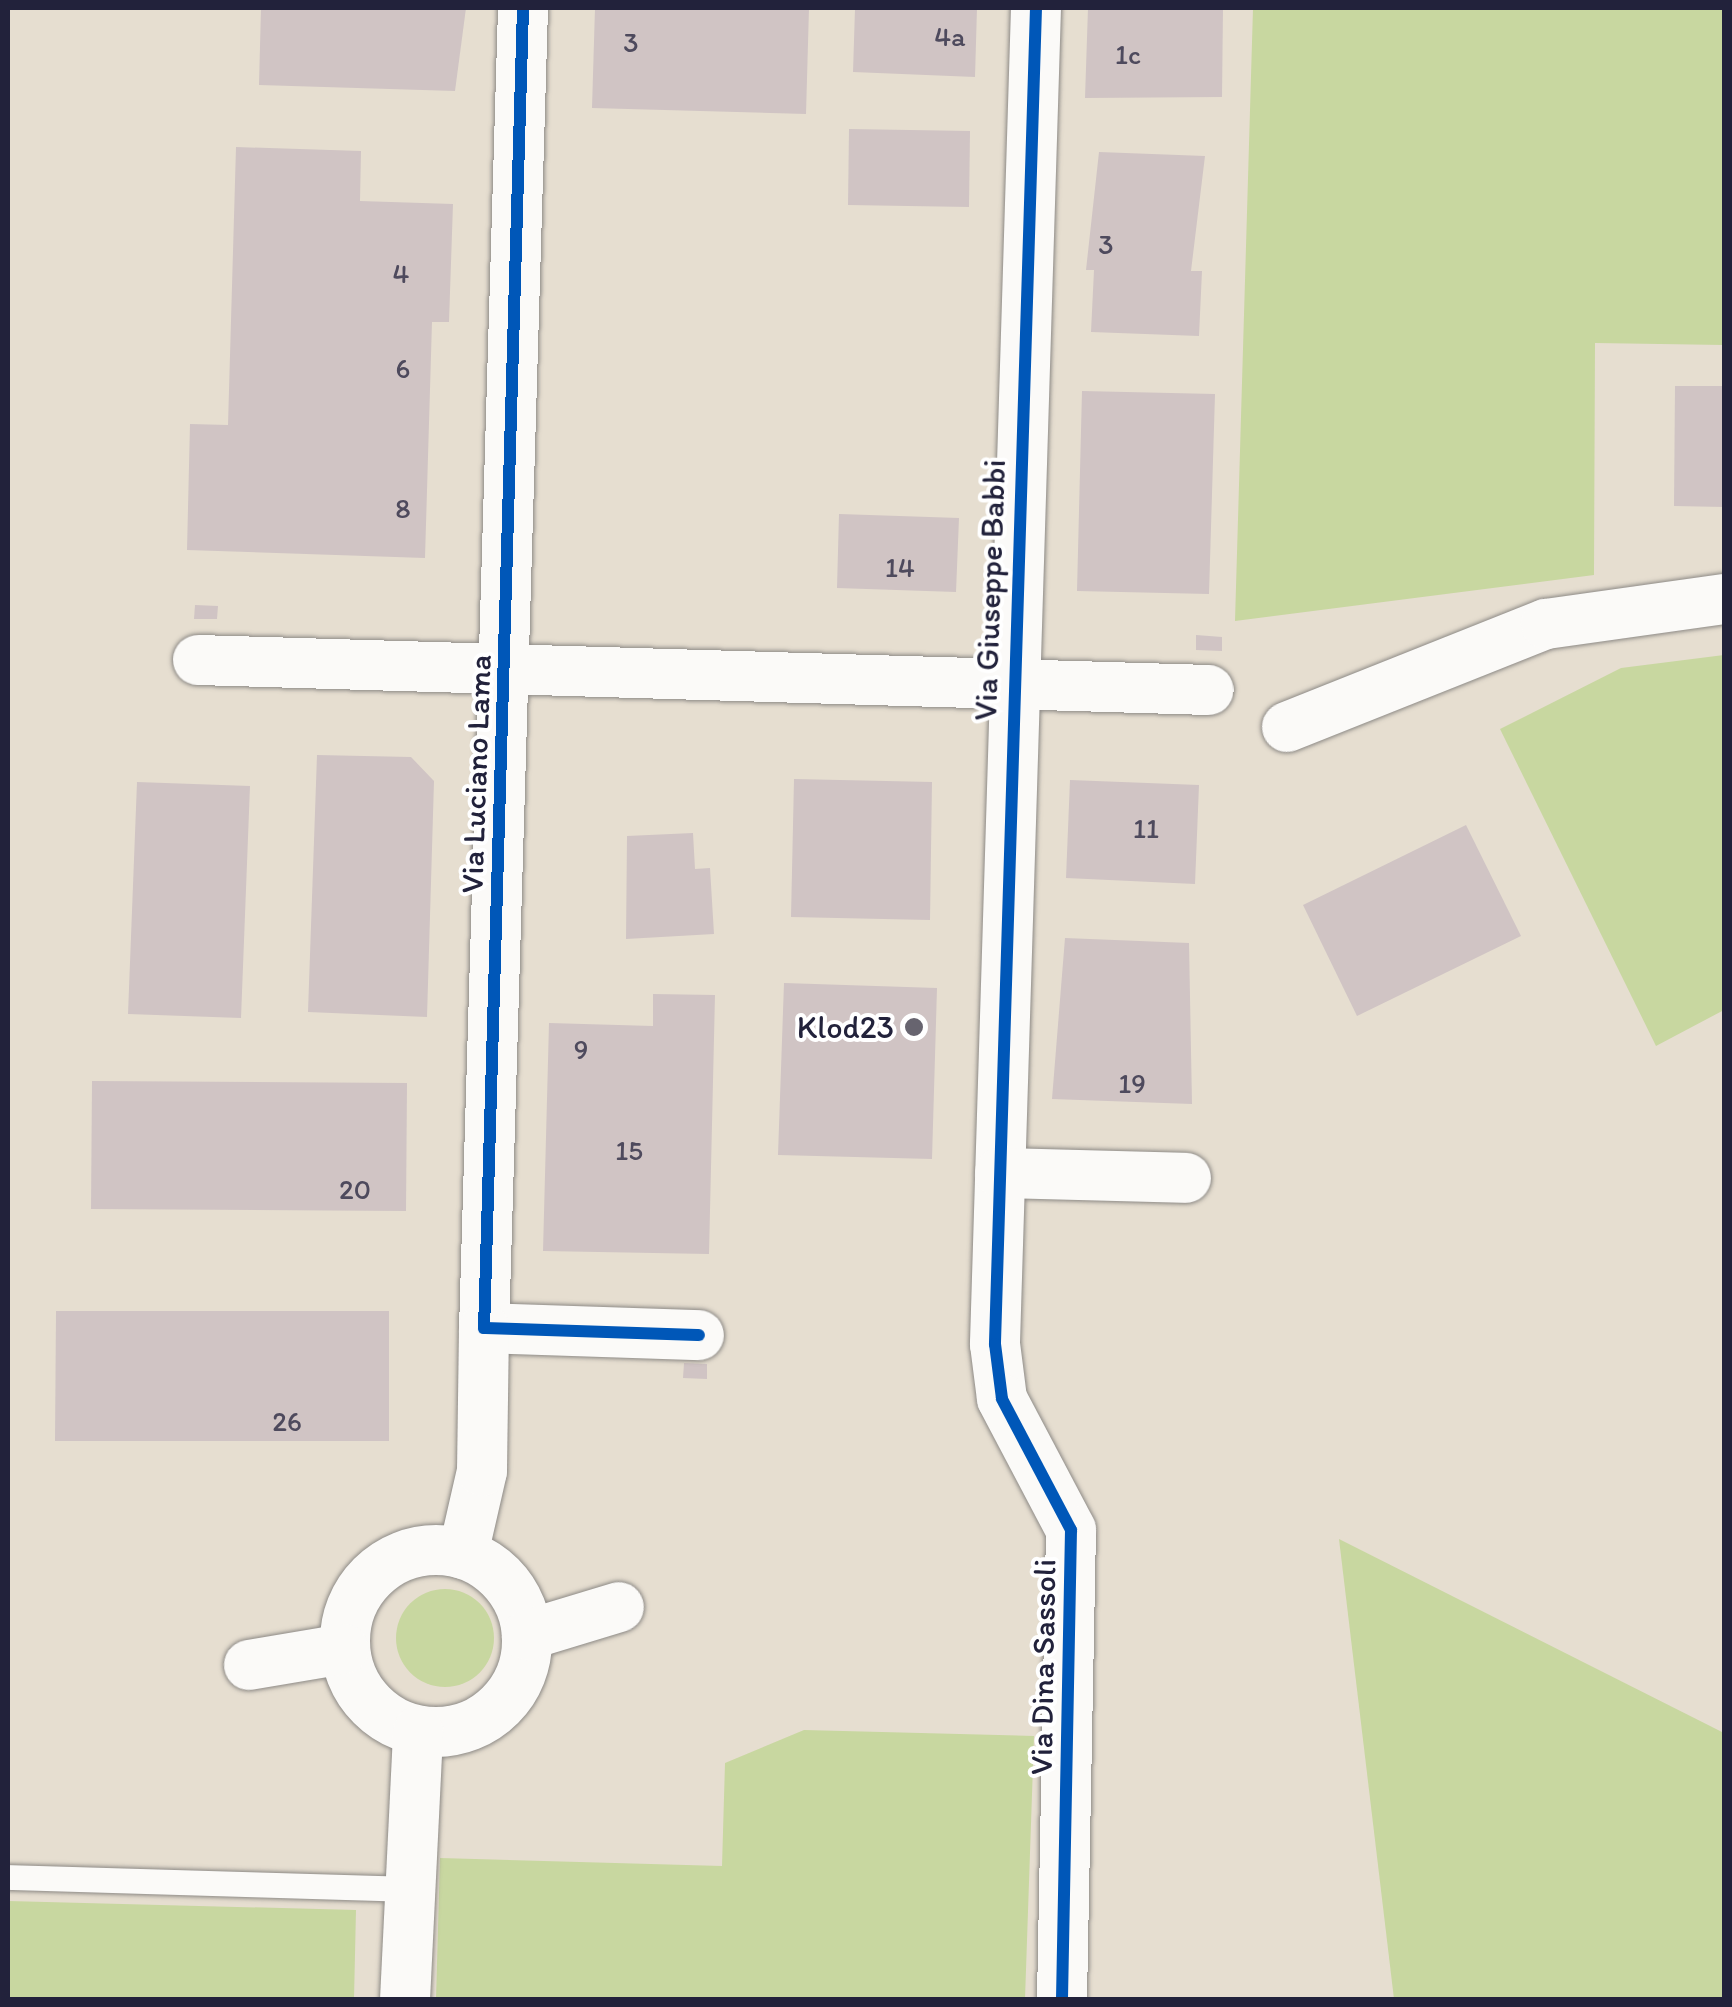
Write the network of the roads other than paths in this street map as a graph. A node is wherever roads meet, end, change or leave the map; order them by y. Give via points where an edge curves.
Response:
1 (523, 8) edge
2 (1036, 8) edge
3 (1724, 598) edge
4 (198, 660) dead end
5 (507, 669) junction
6 (1014, 684) junction
7 (1209, 690) dead end
8 (1287, 727) dead end
9 (1000, 1174) junction
10 (1186, 1178) dead end
11 (484, 1328) junction
12 (699, 1335) dead end
13 (463, 1554) junction
14 (619, 1607) dead end
15 (527, 1635) junction
16 (344, 1649) junction
17 (249, 1665) dead end
18 (418, 1731) junction
19 (8, 1877) edge
20 (408, 1889) junction
21 (405, 2000) edge
22 (1062, 2000) edge

1 - 5 street, Via Luciano Lama
2 - 6 street, Via Giuseppe Babbi
3 - 8 street via 1546,624
4 - 5 street, Via Luciano Lama
5 - 6 street, Via Luciano Lama
5 - 11 street, Via Luciano Lama
6 - 7 street, Via Luciano Lama
6 - 9 street, Via Giuseppe Babbi
9 - 10 street
9 - 22 street, Via Dina Sassoli via 994,1344 1002,1400 1071,1530
11 - 12 street
11 - 13 street, Via Luciano Lama via 482,1470
13 - 15 street via 508,1585
13 - 16 street via 394,1560 365,1582
14 - 15 street
15 - 18 street via 524,1668 483,1720
16 - 17 street
16 - 18 street via 356,1686 382,1716
18 - 20 street
19 - 20 lane
20 - 21 street

